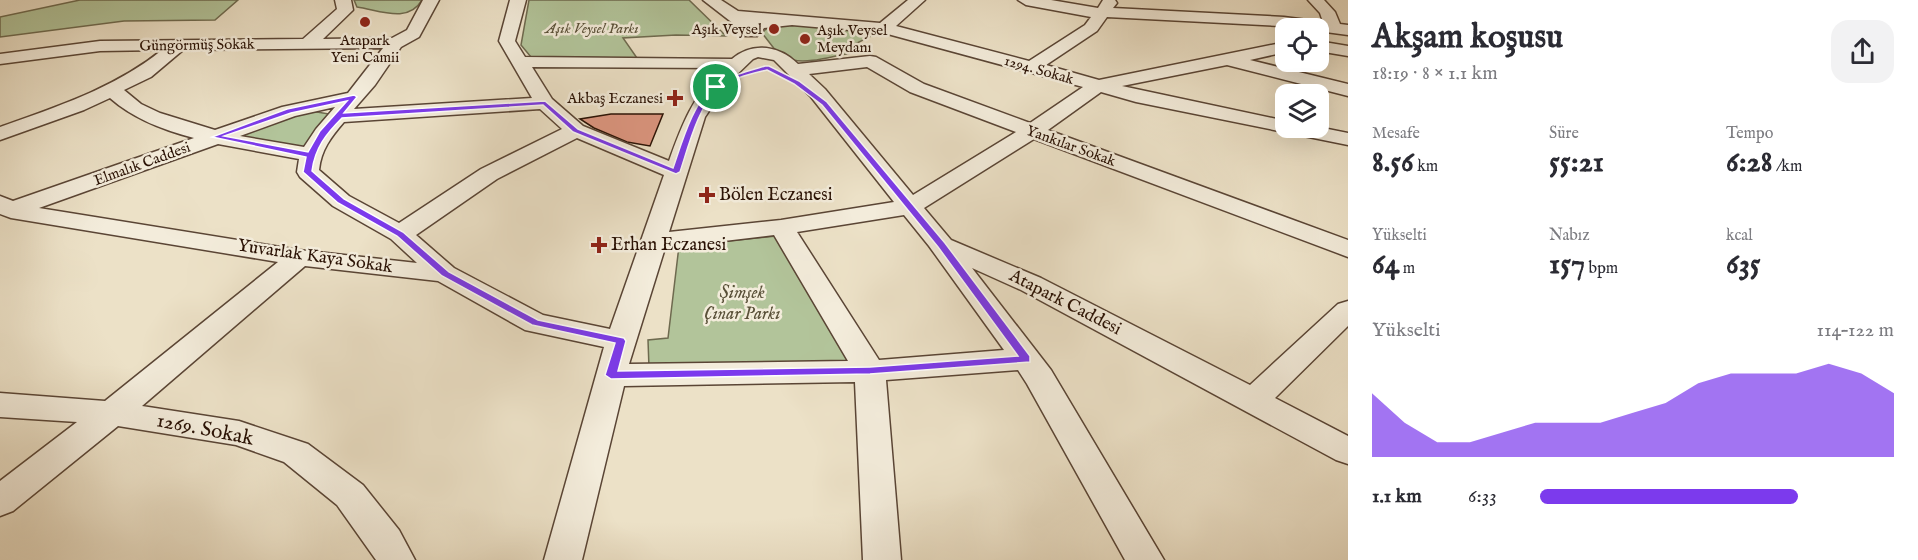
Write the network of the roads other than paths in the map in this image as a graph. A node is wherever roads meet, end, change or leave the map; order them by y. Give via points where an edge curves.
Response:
1 (343, 0) edge
2 (431, 0) edge
3 (518, 0) edge
4 (697, 0) edge
5 (711, 0) edge
6 (775, 0) edge
7 (917, 0) edge
8 (1026, 0) edge
9 (1316, 0) edge
10 (1107, 6) edge
11 (739, 15) junction
12 (792, 20) junction
13 (884, 28) junction
14 (1341, 29) edge
15 (751, 32) junction
16 (395, 43) junction
17 (180, 44) junction
18 (308, 44) junction
19 (1329, 48) edge
20 (1275, 49) edge
21 (1348, 51) edge
22 (1227, 60) junction
23 (519, 62) junction
24 (778, 63) junction
25 (733, 66) junction
26 (4, 67) edge
27 (1030, 68) junction
28 (1097, 86) junction
29 (112, 90) junction
30 (1348, 90) edge
31 (354, 97) junction
32 (545, 103) junction
33 (824, 103) junction
34 (340, 116) junction
35 (1275, 125) edge
36 (576, 130) junction
37 (1031, 132) junction
38 (0, 134) edge
39 (1329, 135) edge
40 (216, 137) junction
41 (1348, 139) edge
42 (310, 155) junction
43 (676, 172) junction
44 (910, 207) junction
45 (4, 210) edge
46 (781, 227) junction
47 (400, 234) junction
48 (656, 241) junction
49 (942, 245) junction
50 (1348, 249) edge
51 (299, 258) junction
52 (446, 274) junction
53 (1348, 310) edge
54 (621, 341) junction
55 (1026, 359) junction
56 (870, 371) junction
57 (611, 375) junction
58 (1254, 400) junction
59 (0, 405) edge
60 (112, 413) junction
61 (1348, 451) edge
62 (0, 501) edge
63 (396, 560) edge
64 (563, 560) edge
65 (882, 560) edge
66 (1144, 560) edge

1 - 18 street via 345,10
2 - 16 street via 413,33
3 - 23 street via 507,41
4 - 25 street via 738,29
5 - 11 street
6 - 11 street
7 - 13 street
8 - 10 street
9 - 14 street
10 - 14 street
10 - 27 street via 1091,28
11 - 12 street, 1294. Sokak
11 - 15 street
12 - 13 street, 1294. Sokak
12 - 15 street, 1294. Sokak via 772,20
13 - 27 street, 1294. Sokak
15 - 24 street
16 - 18 street, Güngörmüş Sokak
16 - 31 street
17 - 18 street, Güngörmüş Sokak
17 - 26 street, Güngörmüş Sokak via 100,46 41,54 26,67
17 - 29 street via 145,73
19 - 21 street
20 - 22 street
22 - 28 street
22 - 30 street
23 - 25 street
23 - 32 street
24 - 25 street
24 - 25 street, Yankılar Sokak via 738,76
24 - 33 street, Atapark Caddesi via 796,83
24 - 33 street, Atapark Caddesi via 818,93
24 - 37 street, Yankılar Sokak via 870,61 916,88
25 - 43 street via 695,117
27 - 28 street, 1294. Sokak
28 - 35 street, 1294. Sokak
28 - 37 street
29 - 38 street
29 - 40 street via 134,107
31 - 34 street
31 - 40 street, Elmalık Caddesi via 289,111
32 - 34 street
32 - 36 street
33 - 44 street, Atapark Caddesi
34 - 42 street via 323,133
36 - 43 street
36 - 47 street via 489,174
37 - 44 street
37 - 50 street, Yankılar Sokak
39 - 41 street, 1294. Sokak
40 - 42 street
40 - 45 street, Elmalık Caddesi
42 - 47 street via 308,172 341,201
43 - 48 street
44 - 46 street
44 - 49 street, Atapark Caddesi
45 - 51 street, Yuvarlak Kaya Sokak
46 - 48 street
46 - 56 street
47 - 52 street
48 - 54 street
49 - 55 street
49 - 58 street, Atapark Caddesi via 1031,284
51 - 52 street, Yuvarlak Kaya Sokak
51 - 60 street
52 - 54 street, Yuvarlak Kaya Sokak via 535,323
53 - 58 street
54 - 57 street
55 - 56 street
55 - 66 street
56 - 57 street
56 - 65 street
57 - 64 street
58 - 61 street, Atapark Caddesi
59 - 60 street, 1269. Sokak
60 - 62 street
60 - 63 street, 1269. Sokak via 239,433 296,453 350,495

